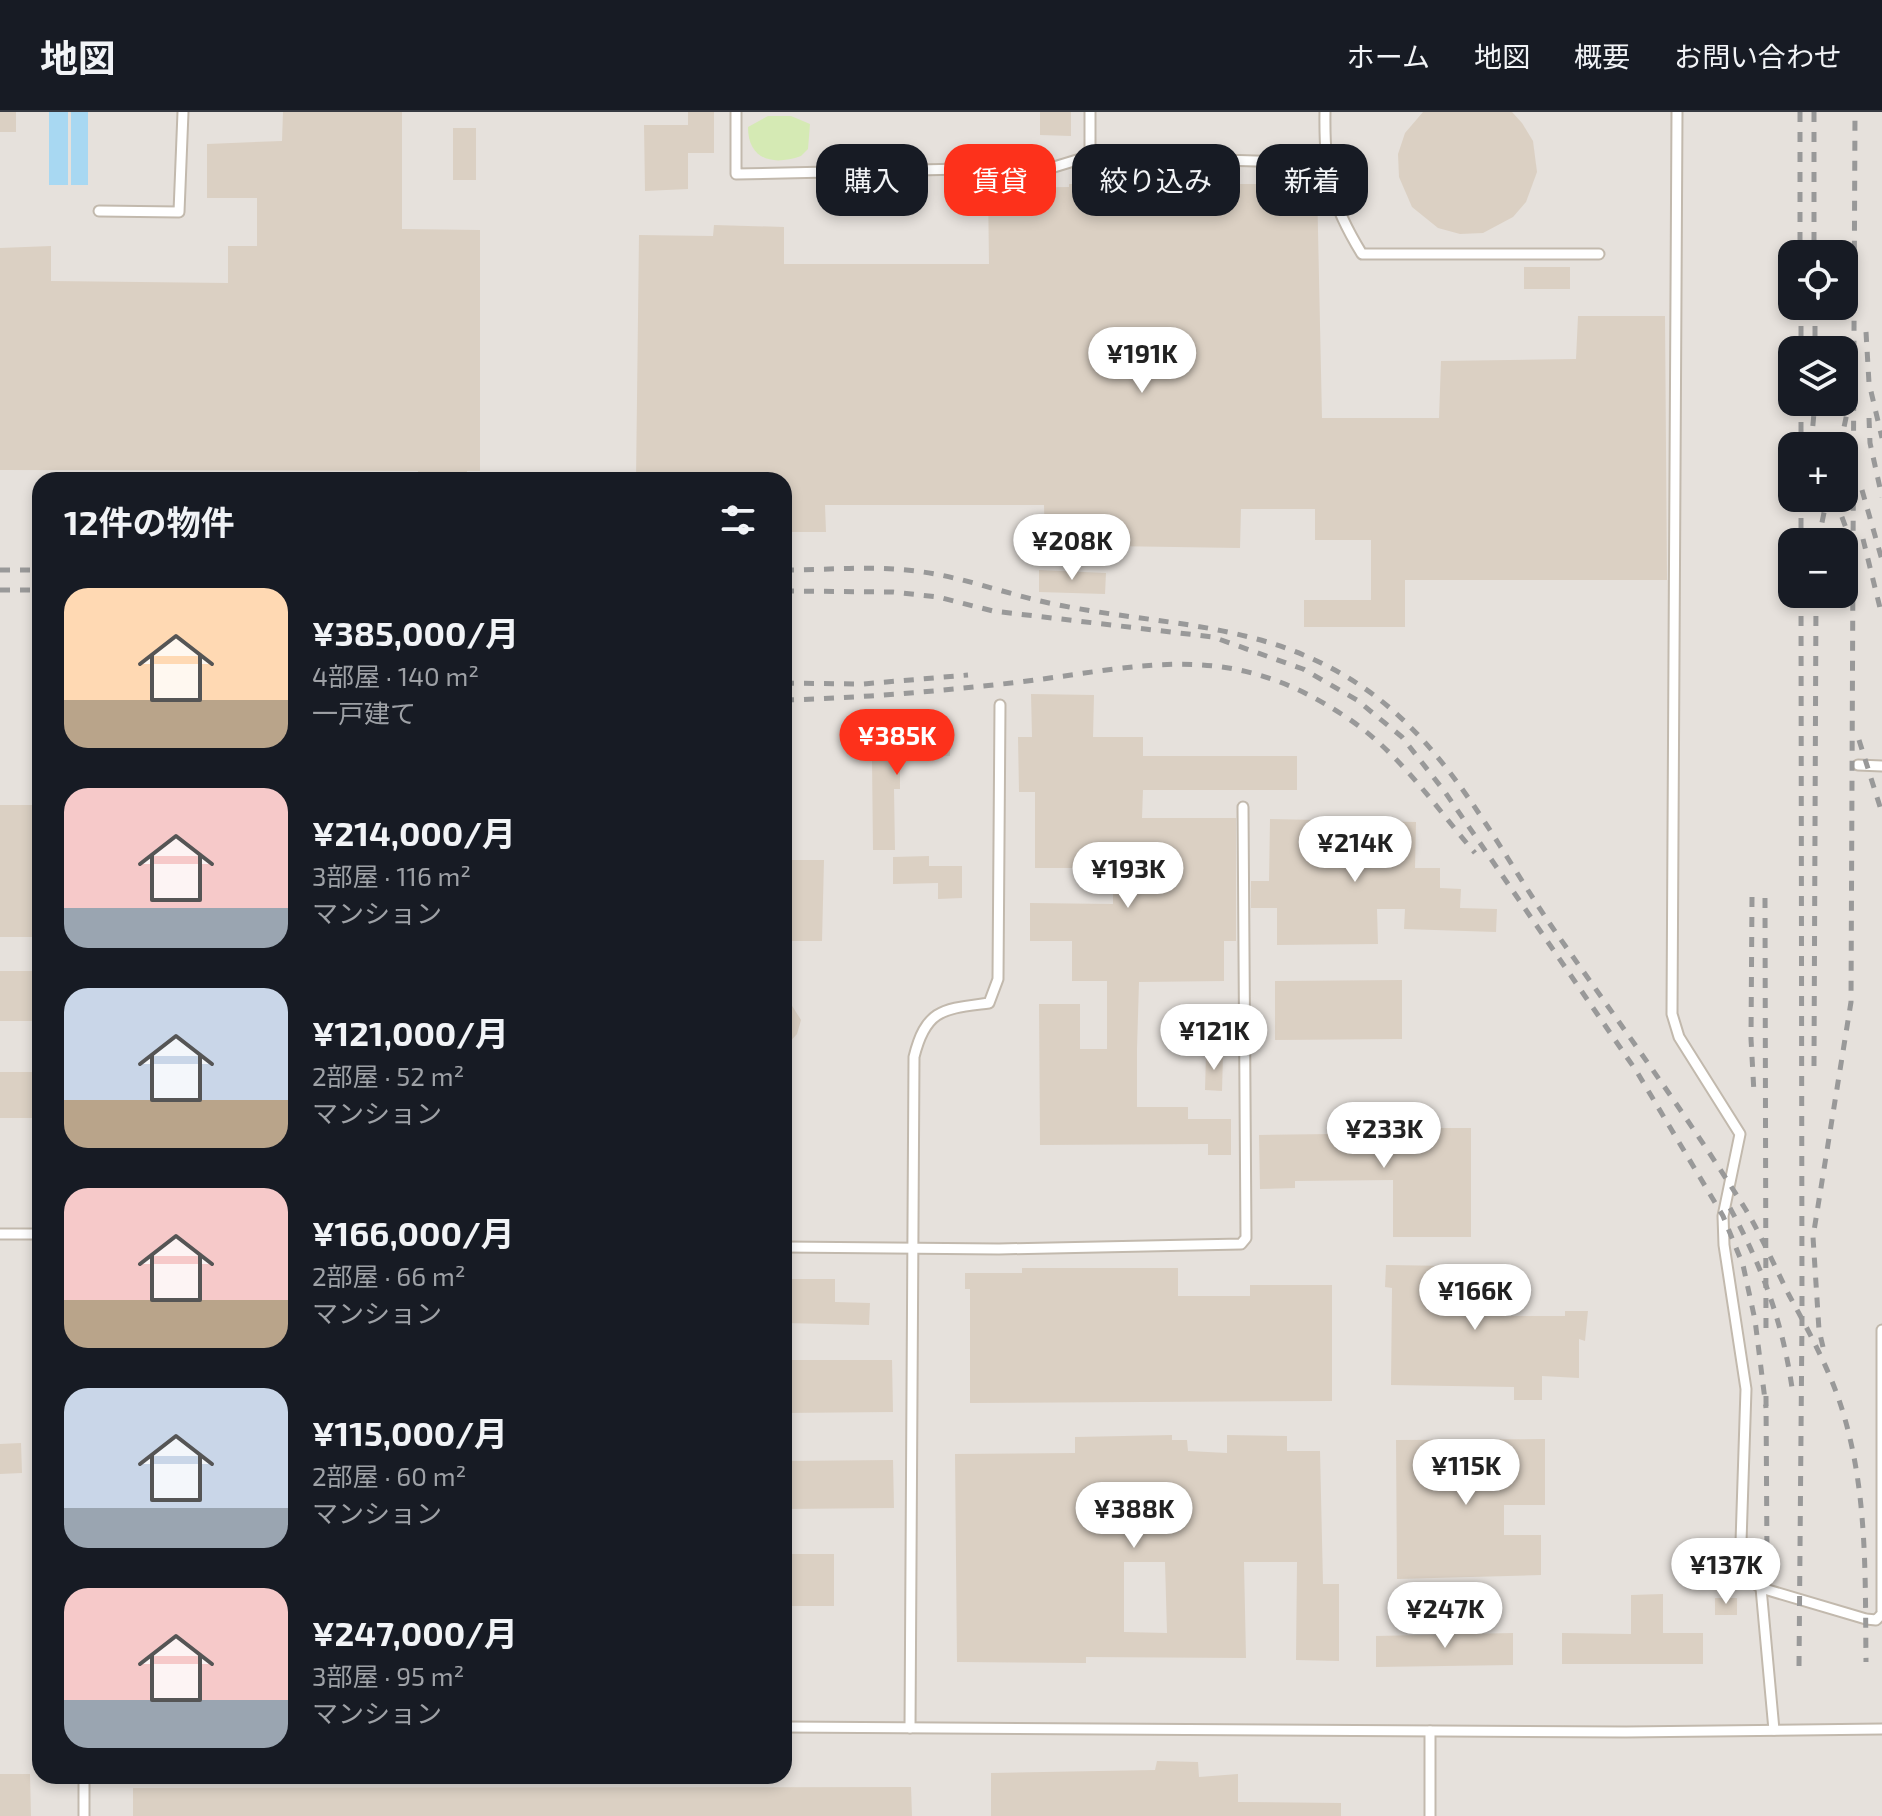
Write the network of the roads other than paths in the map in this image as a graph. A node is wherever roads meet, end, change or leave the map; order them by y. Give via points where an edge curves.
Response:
1 (183, 112) edge
2 (736, 112) edge
3 (1090, 112) edge
4 (1325, 112) edge
5 (1677, 112) edge
6 (1090, 144) edge
7 (1324, 144) edge
8 (1072, 162) edge
9 (99, 211) dead end
10 (1340, 216) edge
11 (1599, 254) dead end
12 (1000, 705) dead end
13 (1858, 765) dead end
14 (1882, 766) edge
15 (1243, 807) dead end
16 (0, 1234) edge
17 (32, 1234) edge
18 (913, 1246) junction
19 (792, 1247) edge
20 (1882, 1330) edge
21 (1761, 1588) junction
22 (1882, 1613) edge
23 (792, 1727) edge
24 (910, 1728) junction
25 (1882, 1729) edge
26 (1774, 1730) junction
27 (1430, 1731) junction
28 (84, 1784) edge
29 (84, 1816) edge
30 (1430, 1816) edge

1 - 9 lane via 179,212
2 - 8 lane via 736,174 1054,167
3 - 6 lane
4 - 7 lane
5 - 21 lane via 1672,1014 1679,1037 1740,1134 1723,1216 1724,1245 1746,1389 1740,1573
10 - 11 lane via 1362,254
12 - 18 lane via 998,979 989,1003 943,1009 921,1030 914,1057
13 - 14 lane
15 - 18 lane via 1246,1238 1241,1244
16 - 17 lane
18 - 19 lane
18 - 24 lane
20 - 22 lane
21 - 22 lane via 1866,1619 1876,1620
21 - 26 lane
23 - 24 lane
24 - 27 lane
25 - 26 lane
26 - 27 lane
27 - 30 lane
28 - 29 lane

